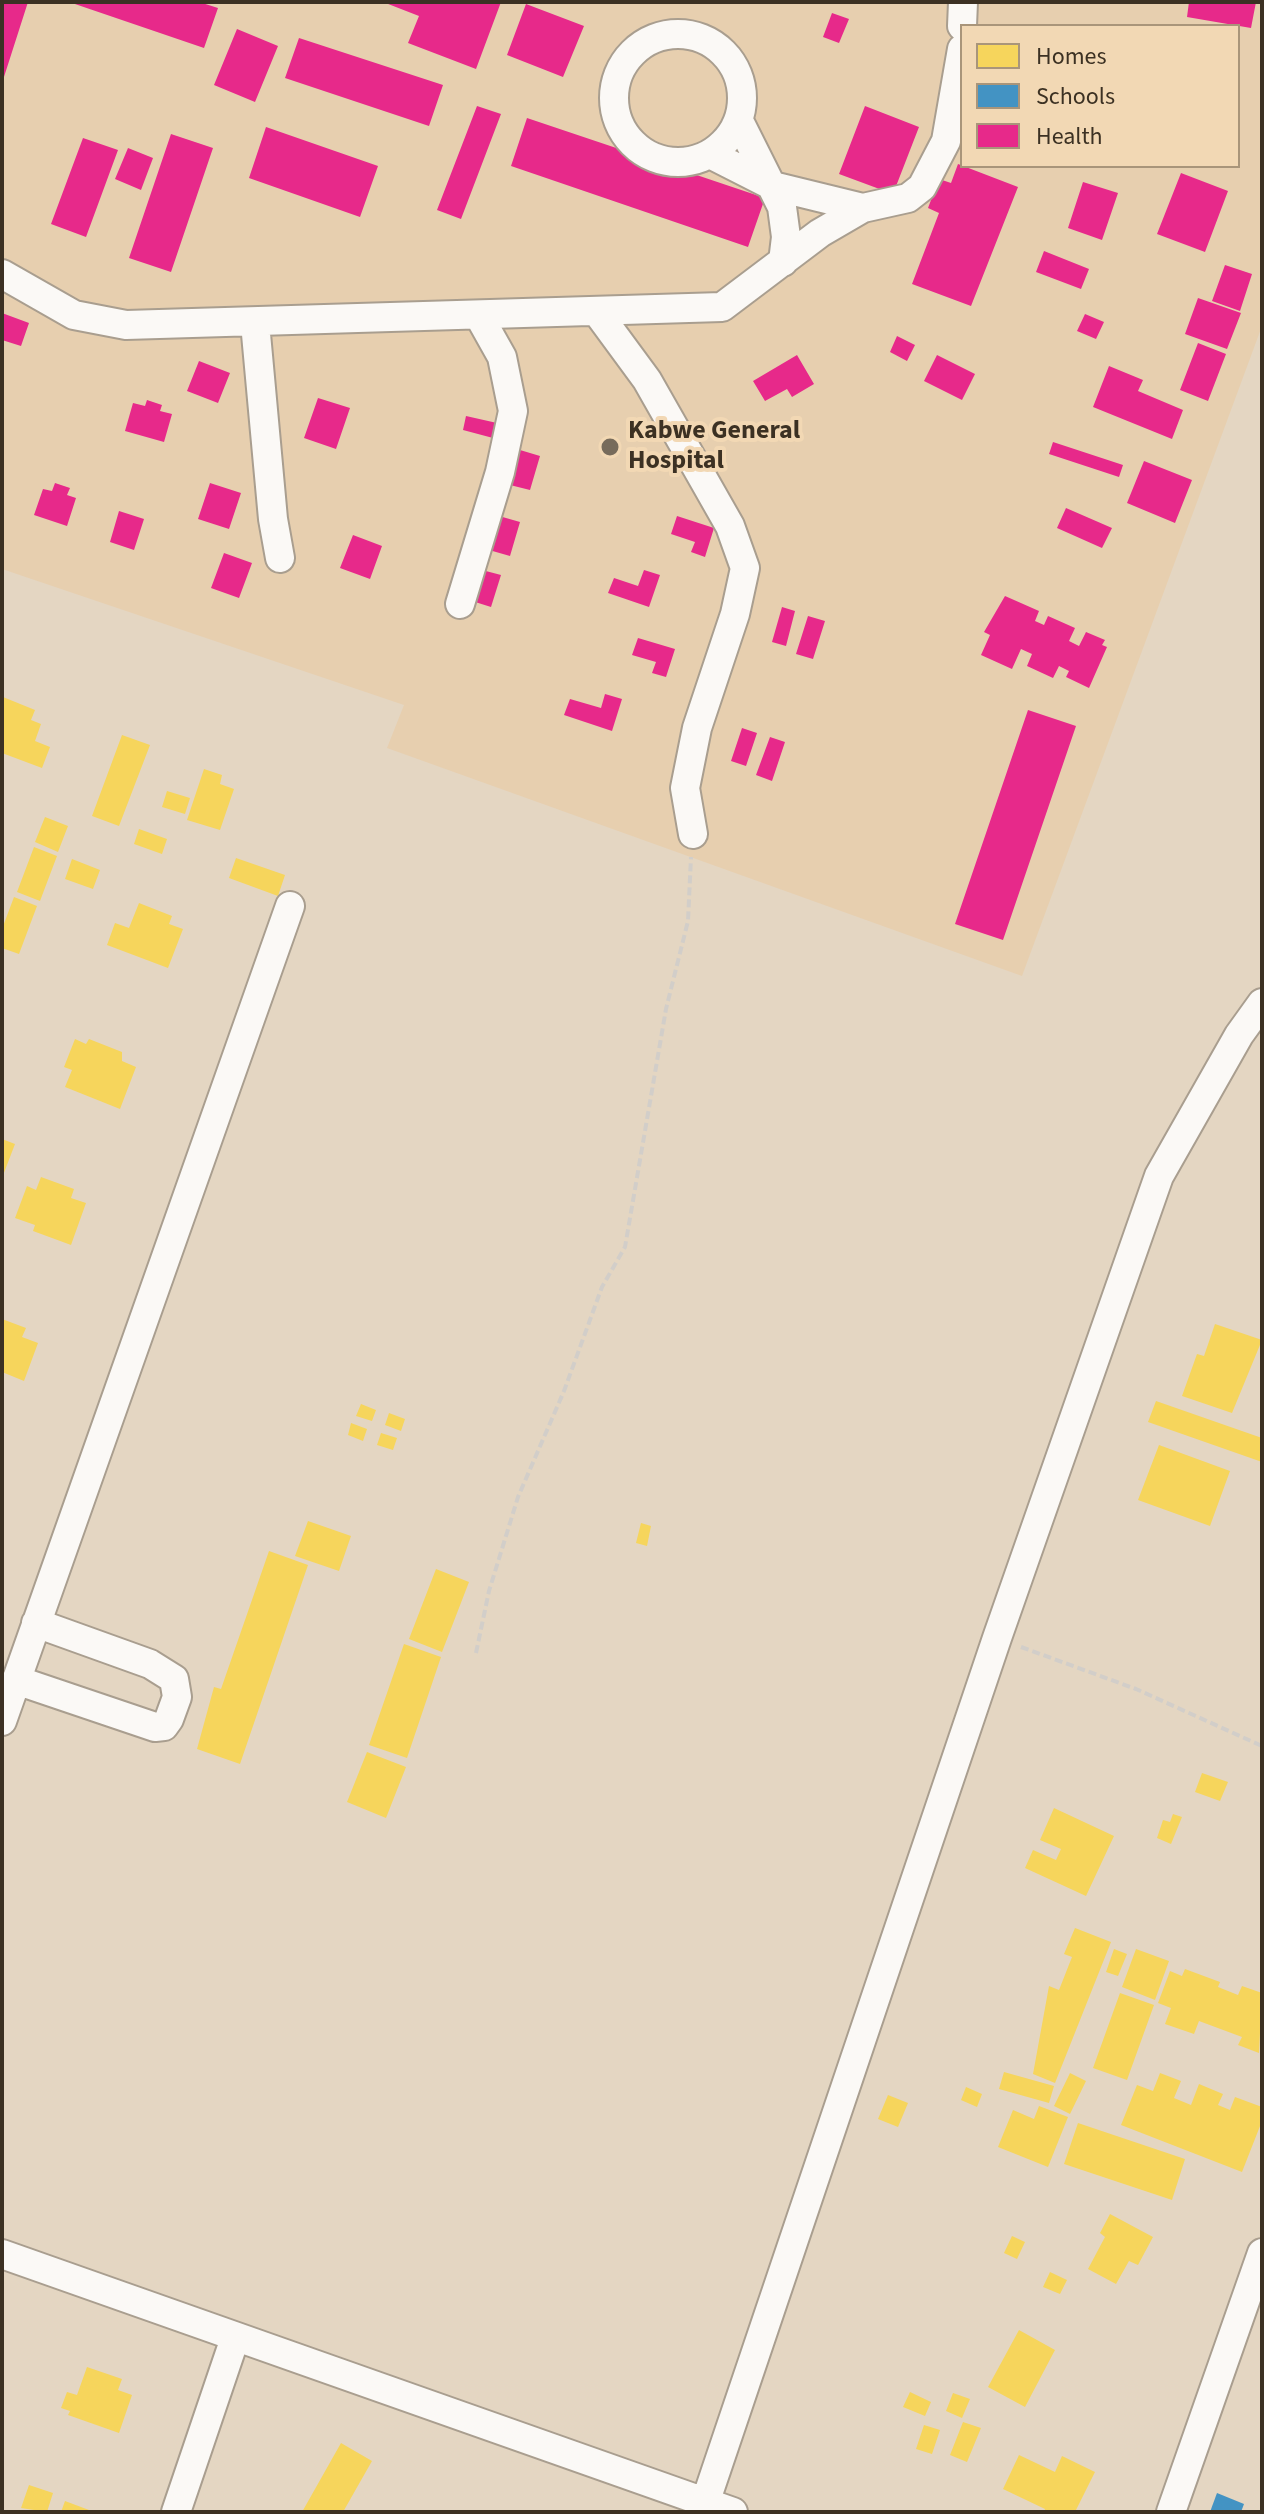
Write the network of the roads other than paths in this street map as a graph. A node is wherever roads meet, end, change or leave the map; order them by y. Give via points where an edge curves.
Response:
1 (963, 2) edge
2 (962, 24) edge
3 (960, 60) edge
4 (739, 121) junction
5 (710, 154) junction
6 (773, 186) junction
7 (863, 208) junction
8 (783, 262) junction
9 (2, 274) edge
10 (597, 312) junction
11 (479, 316) junction
12 (255, 323) junction
13 (280, 558) dead end
14 (460, 604) dead end
15 (693, 834) road end
16 (290, 906) dead end
17 (1262, 1003) edge
18 (36, 1623) junction
19 (16, 1680) junction
20 (2, 1721) edge
21 (1262, 2253) edge
22 (2, 2254) edge
23 (235, 2338) junction
24 (704, 2507) edge
25 (176, 2512) edge
26 (733, 2512) edge
27 (1171, 2512) edge

1 - 2 street
3 - 7 street via 946,141 922,187 908,198
4 - 5 street
4 - 5 street via 738,75 720,50 677,34 634,50 614,91 627,135 666,160
4 - 6 street
5 - 6 street
6 - 7 street
6 - 8 street via 786,237
7 - 8 street
8 - 10 street via 722,307
9 - 12 street via 74,315 126,325
10 - 11 street
10 - 15 street via 647,380 730,526 745,568 697,728 685,788
11 - 12 street
11 - 14 street via 502,357 513,411
12 - 13 street
16 - 18 street
17 - 24 street via 1159,1176
18 - 19 street
18 - 19 street via 150,1664 174,1679 177,1697 164,1726 155,1727
19 - 20 street
21 - 27 street
22 - 23 street
23 - 24 street
23 - 25 street
24 - 26 street

